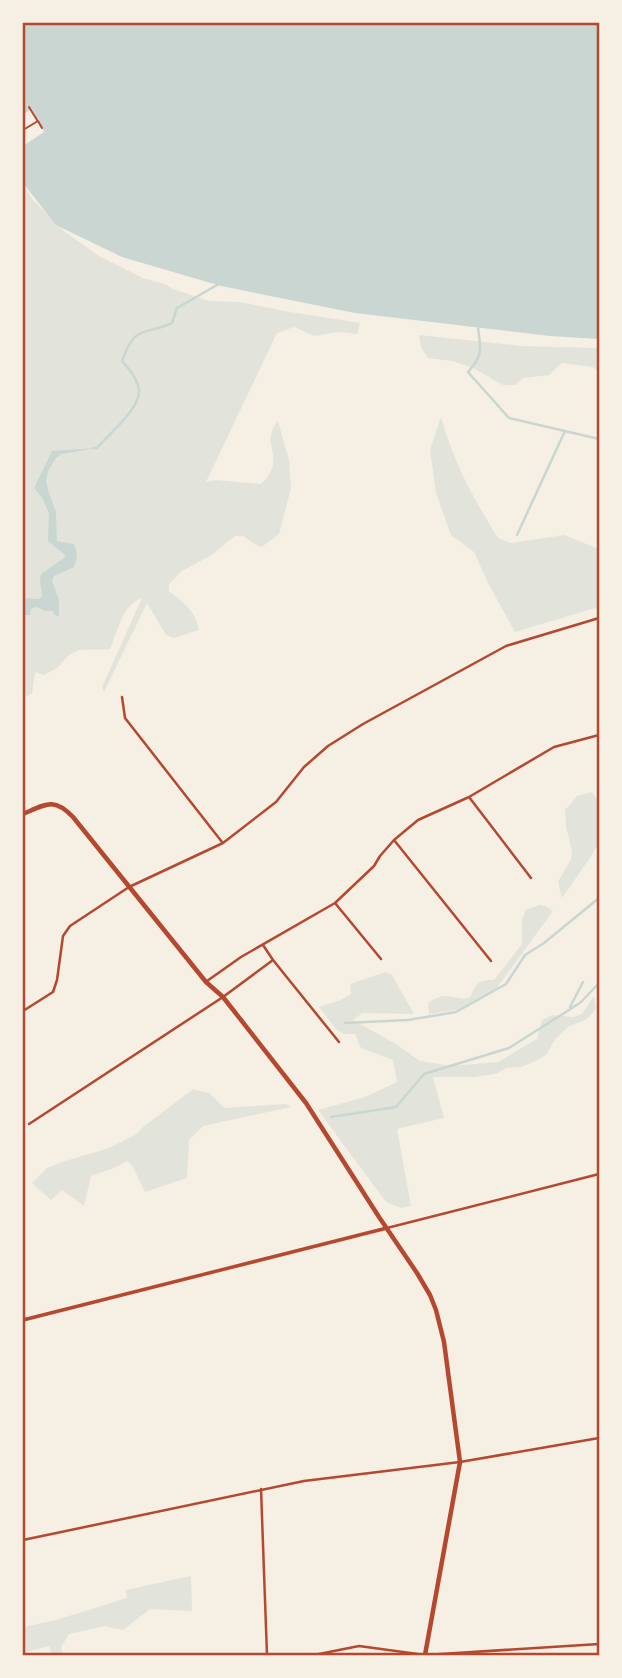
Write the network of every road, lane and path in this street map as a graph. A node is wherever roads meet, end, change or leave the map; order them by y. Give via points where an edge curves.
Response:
1 (29, 107) dead end
2 (38, 121) junction
3 (42, 128) dead end
4 (23, 130) edge
5 (599, 618) edge
6 (122, 697) dead end
7 (599, 735) edge
8 (469, 797) junction
9 (23, 814) edge
10 (394, 841) junction
11 (223, 843) junction
12 (531, 878) dead end
13 (129, 887) junction
14 (335, 903) junction
15 (264, 945) junction
16 (381, 959) dead end
17 (274, 960) junction
18 (491, 961) dead end
19 (206, 982) junction
20 (223, 997) junction
21 (23, 1011) edge
22 (339, 1042) dead end
23 (29, 1124) dead end
24 (599, 1174) edge
25 (387, 1228) junction
26 (23, 1320) edge
27 (599, 1437) edge
28 (460, 1462) junction
29 (261, 1489) junction
30 (23, 1540) edge
31 (599, 1644) edge
32 (267, 1655) edge
33 (314, 1655) edge
34 (425, 1655) edge

1 - 2 path
2 - 3 path
2 - 4 path
5 - 11 street via 506,646 363,724 325,748 276,802
6 - 11 street via 125,718
7 - 8 street via 554,747
8 - 10 street via 418,820
8 - 12 street
9 - 13 main road via 56,804 66,809
10 - 14 street
10 - 18 street
11 - 13 street
13 - 19 main road
13 - 21 street via 70,926 63,936 52,992
14 - 15 street
14 - 16 street
15 - 17 street
15 - 19 street
17 - 20 street
17 - 22 street
19 - 20 main road
20 - 23 street
20 - 25 main road via 306,1103
24 - 25 street
25 - 26 street
25 - 28 main road via 436,1310
27 - 28 street
28 - 29 street
28 - 34 main road
29 - 30 street
29 - 32 street
31 - 34 street
33 - 34 street via 359,1646

